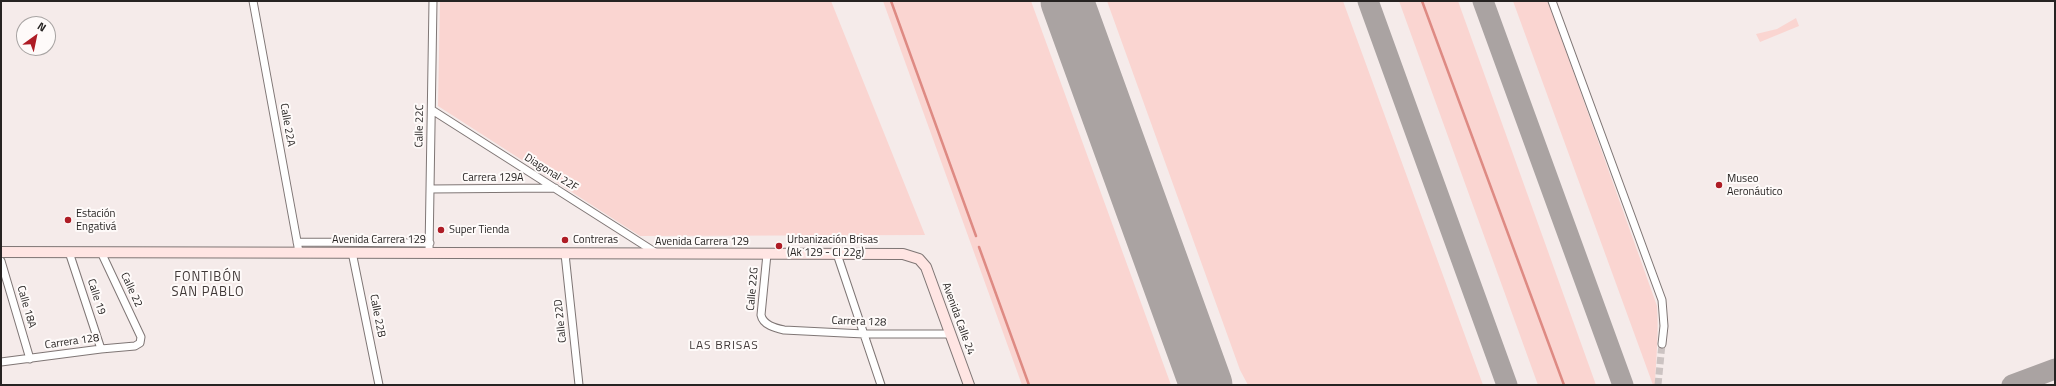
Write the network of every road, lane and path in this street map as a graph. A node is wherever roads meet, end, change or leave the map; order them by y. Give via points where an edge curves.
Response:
1 (253, 1) edge
2 (433, 1) edge
3 (1552, 1) edge
4 (432, 110) junction
5 (555, 188) junction
6 (430, 189) junction
7 (298, 247) junction
8 (429, 248) junction
9 (1, 252) edge
10 (69, 252) junction
11 (100, 252) junction
12 (352, 252) junction
13 (565, 254) junction
14 (658, 254) junction
15 (767, 254) junction
16 (837, 254) junction
17 (1, 261) edge
18 (922, 261) joint
19 (768, 324) joint
20 (864, 334) junction
21 (951, 334) junction
22 (141, 337) joint
23 (1662, 344) tunnel mouth
24 (101, 349) junction
25 (30, 359) junction
26 (1, 362) edge
27 (379, 385) edge
28 (579, 385) edge
29 (881, 385) edge
30 (969, 385) edge

1 - 7 street, Calle 22A
2 - 4 street, Calle 22C
3 - 23 street via 1662,300
4 - 5 street, Diagonal 22F
4 - 6 street, Calle 22C
5 - 6 street, Carrera 129A
5 - 14 street, Diagonal 22F
6 - 8 street, Calle 22C
7 - 8 street
7 - 11 main road, Avenida Carrera 129
7 - 12 main road, Avenida Carrera 129
8 - 12 main road, Avenida Carrera 129
8 - 13 main road, Avenida Carrera 129
9 - 10 main road, Avenida Carrera 129
10 - 11 main road, Avenida Carrera 129
10 - 24 street, Calle 19
11 - 22 street, Calle 22
12 - 27 street, Calle 22B
13 - 14 main road, Avenida Carrera 129
13 - 28 street, Calle 22D
14 - 15 main road, Avenida Carrera 129
15 - 16 main road, Avenida Carrera 129
15 - 19 street, Calle 22G via 761,315
16 - 18 main road, Avenida Carrera 129 via 903,254 915,256
16 - 20 street
17 - 25 street, Calle 18A
18 - 21 main road, Avenida Calle 24
19 - 20 street, Carrera 128 via 784,330
20 - 21 street, Carrera 128
20 - 29 street
21 - 30 main road, Avenida Calle 24
22 - 24 street, Carrera 128 via 140,343 135,346
24 - 25 street, Carrera 128
25 - 26 street, Carrera 128

